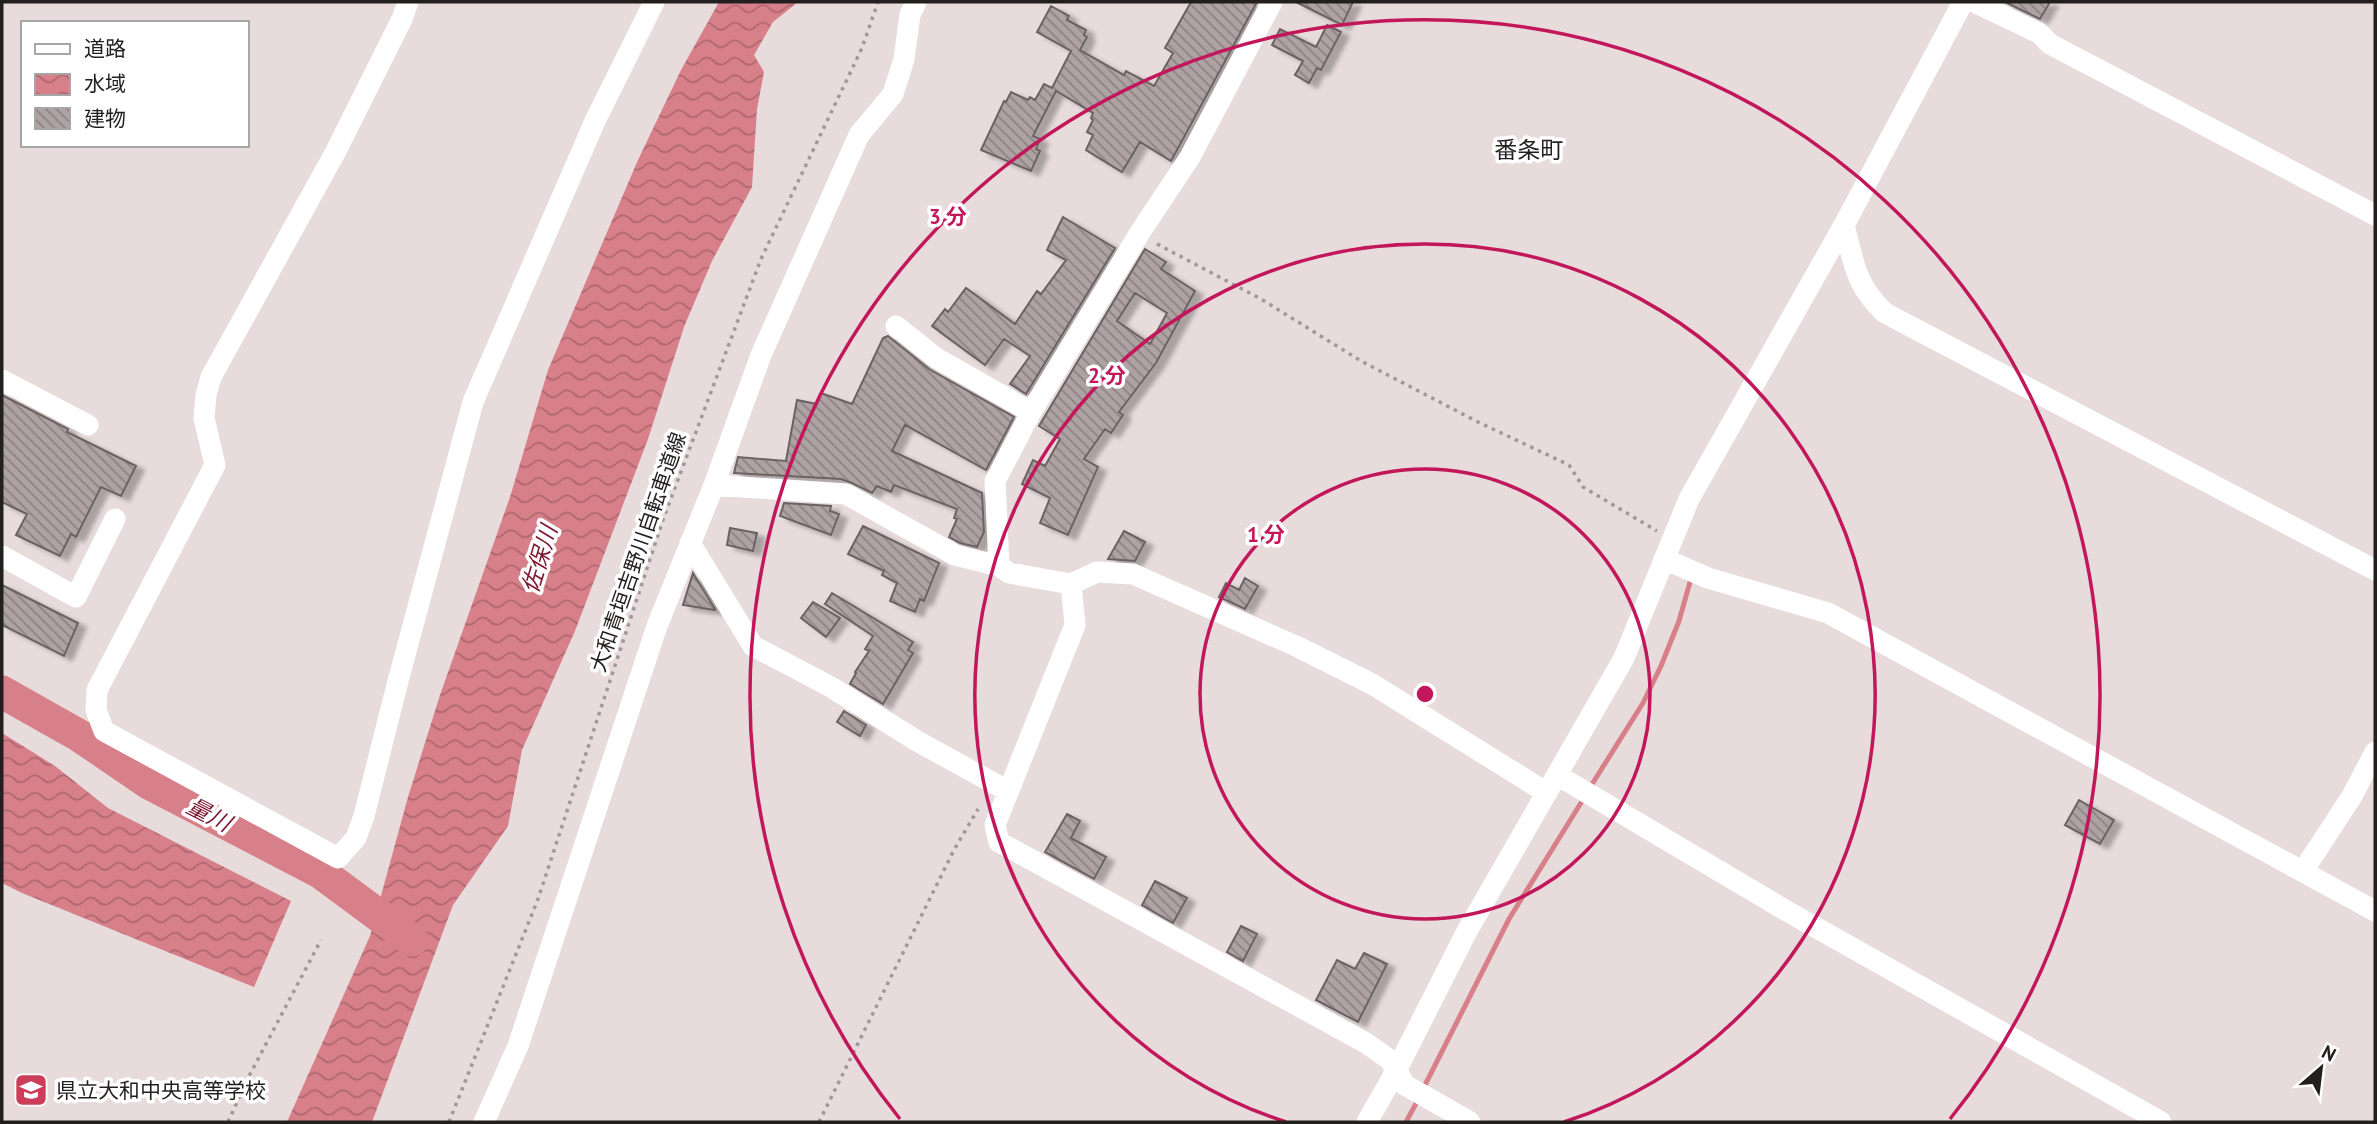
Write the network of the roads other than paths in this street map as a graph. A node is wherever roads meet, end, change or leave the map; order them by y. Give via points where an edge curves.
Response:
1 (408, 2) edge
2 (654, 2) edge
3 (916, 2) edge
4 (1272, 2) edge
5 (1974, 2) edge
6 (1955, 6) edge
7 (2375, 215) edge
8 (1843, 225) junction
9 (896, 326) dead end
10 (2, 380) edge
11 (1031, 412) junction
12 (88, 425) dead end
13 (714, 485) junction
14 (116, 519) dead end
15 (690, 542) junction
16 (2, 556) edge
17 (1664, 559) junction
18 (999, 566) junction
19 (2375, 570) edge
20 (1072, 584) junction
21 (2375, 752) edge
22 (1552, 784) junction
23 (1008, 791) junction
24 (2303, 872) junction
25 (2375, 911) edge
26 (1396, 1072) junction
27 (484, 1122) edge
28 (1367, 1122) edge
29 (1470, 1122) edge
30 (2161, 1122) edge

1 - 2 street via 336,151 211,377 205,418 215,465 97,690 96,710 104,731 338,858 356,838 364,816 473,402 595,121
3 - 13 street via 892,94 859,135 761,355
4 - 11 street via 1190,157
5 - 7 street
6 - 8 street
8 - 17 street via 1689,499
8 - 19 street via 1861,283 1885,313
9 - 11 street via 936,358
10 - 12 street
11 - 18 street via 995,481
13 - 15 street
13 - 18 street via 846,494 954,555
14 - 16 street via 76,597
15 - 23 street via 753,646
15 - 27 street via 657,626 518,1046
17 - 22 street via 1624,658
17 - 24 street via 1708,578 1828,613
18 - 20 street
20 - 22 street via 1097,572 1133,574 1372,684
20 - 23 street via 1075,625
21 - 24 street
22 - 26 street via 1466,933
22 - 30 street
23 - 26 street via 995,825 999,842 1366,1044 1390,1060
24 - 25 street
26 - 28 street
26 - 29 street via 1405,1085

